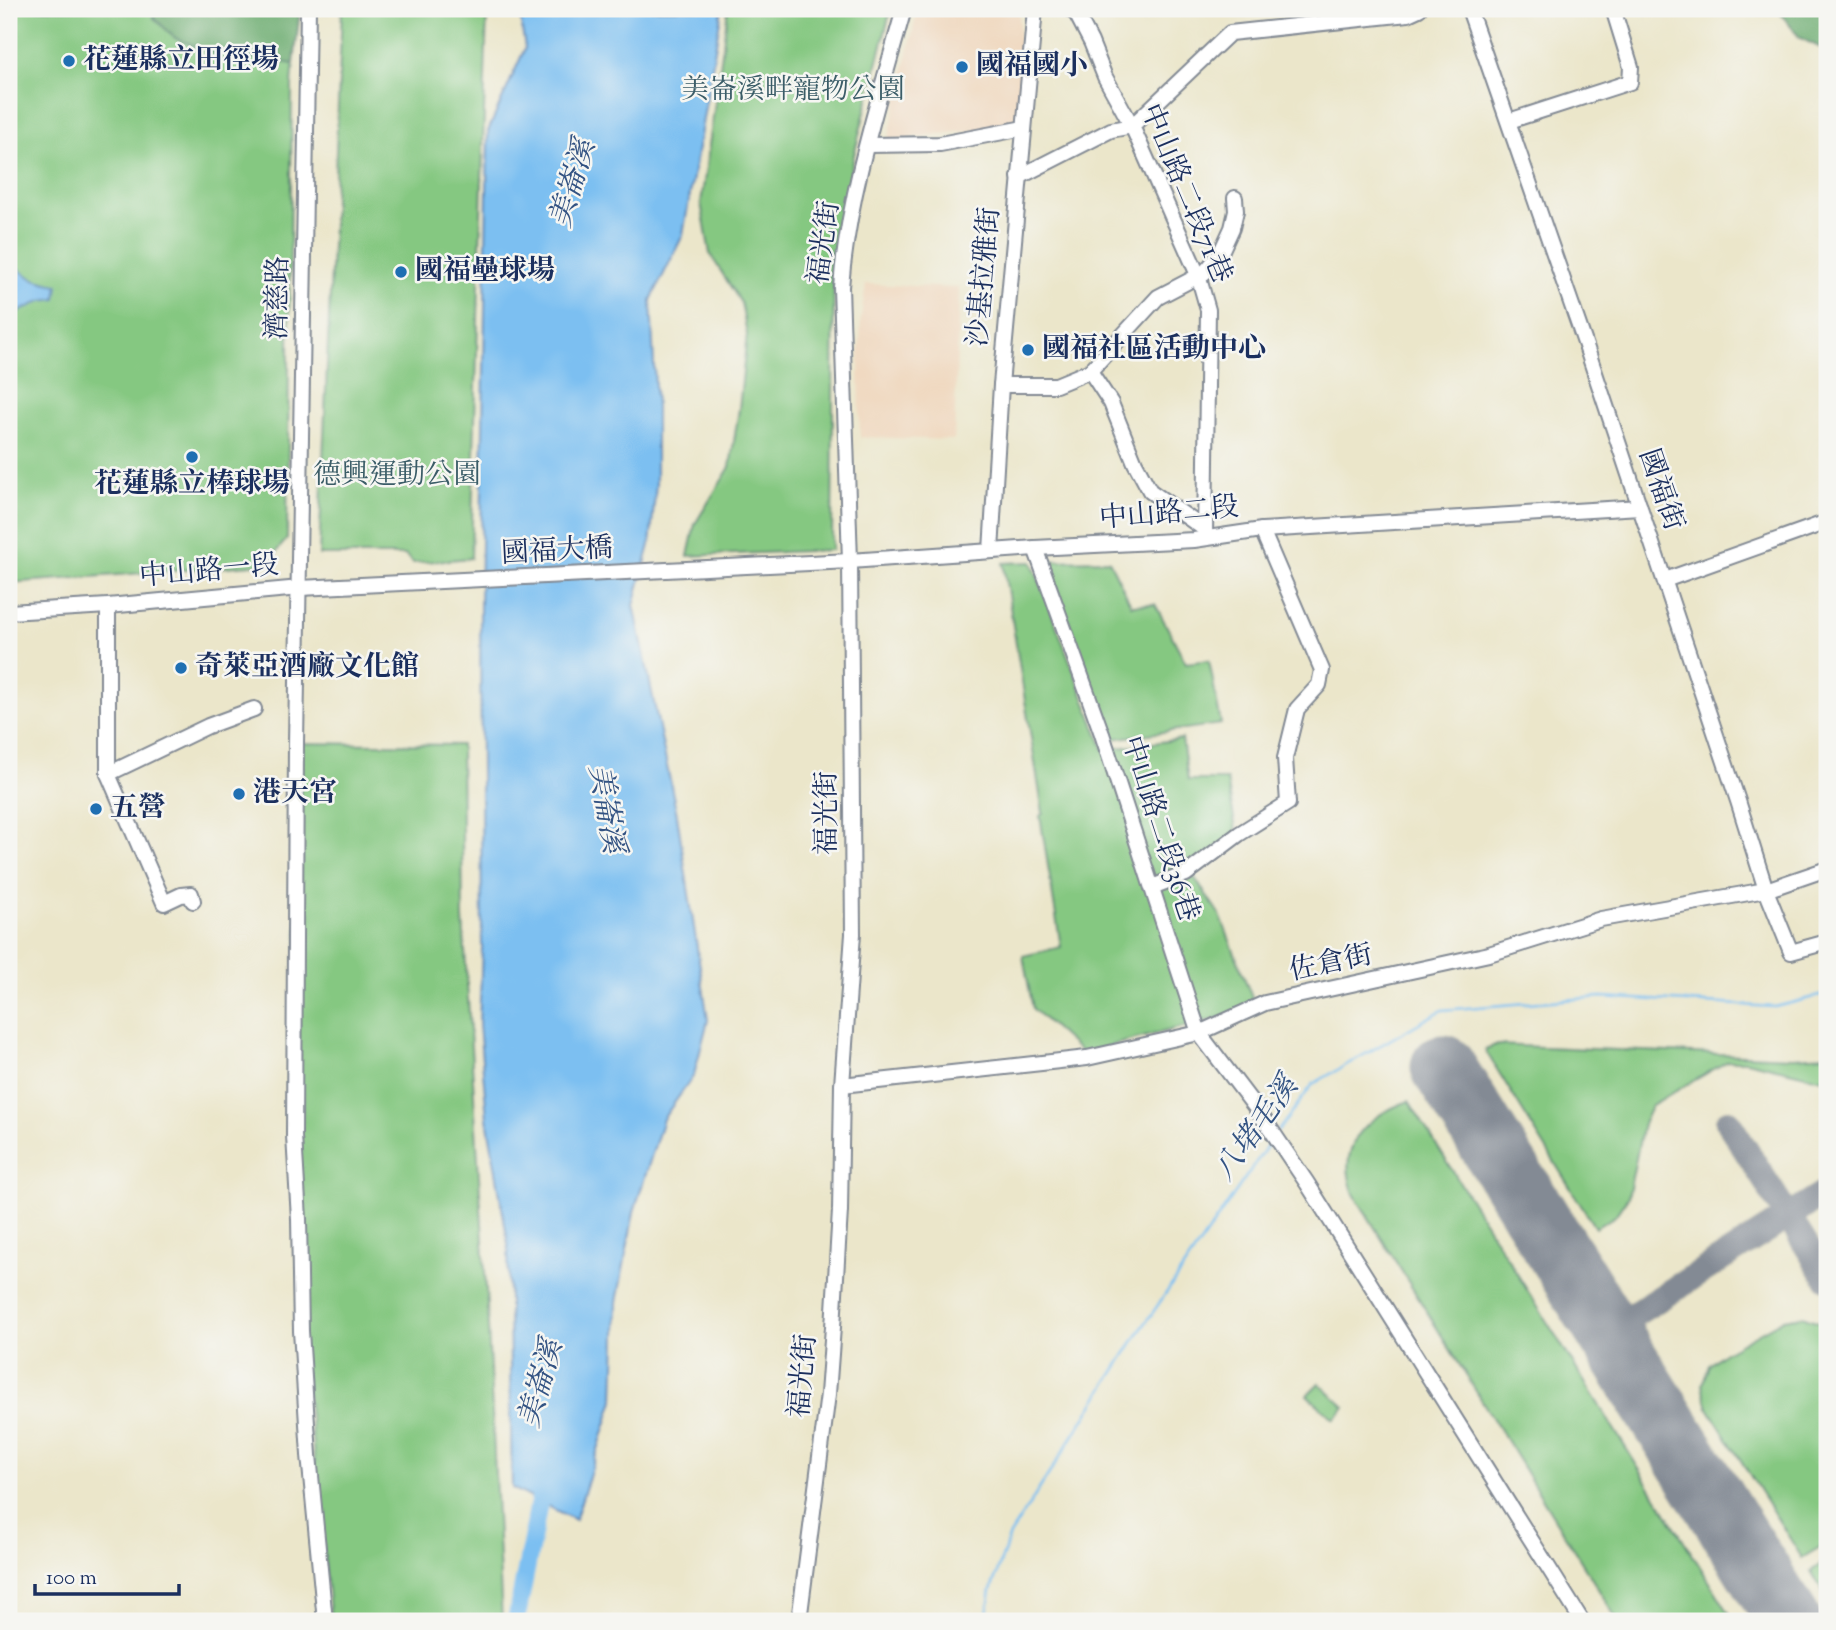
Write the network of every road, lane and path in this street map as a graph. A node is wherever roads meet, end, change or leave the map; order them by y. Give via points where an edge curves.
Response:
1 (308, 9) edge
2 (904, 9) edge
3 (1035, 9) edge
4 (1070, 9) edge
5 (1419, 9) edge
6 (1469, 9) edge
7 (1614, 12) dead end
8 (1509, 121) junction
9 (1132, 126) junction
10 (1024, 128) junction
11 (867, 145) junction
12 (1019, 177) junction
13 (1235, 198) dead end
14 (1198, 275) junction
15 (1090, 371) junction
16 (1001, 385) junction
17 (1640, 507) junction
18 (1827, 522) edge
19 (1262, 530) junction
20 (1204, 532) junction
21 (1035, 548) junction
22 (991, 551) junction
23 (850, 561) junction
24 (703, 569) joint
25 (1665, 580) junction
26 (414, 583) joint
27 (300, 588) junction
28 (108, 606) junction
29 (9, 612) edge
30 (254, 709) dead end
31 (108, 774) junction
32 (1827, 869) edge
33 (1152, 887) junction
34 (1766, 890) junction
35 (193, 901) dead end
36 (1827, 942) edge
37 (1199, 1033) junction
38 (842, 1085) junction
39 (325, 1621) edge
40 (799, 1621) edge
41 (1582, 1621) edge

1 - 27 street, 濟慈路
2 - 11 street, 福光街
3 - 10 street, 沙基拉雅街
4 - 9 street, 中山路二段71巷
5 - 9 street via 1408,14 1230,33
6 - 8 street, 國福街
7 - 8 street via 1631,67 1630,82
8 - 17 street, 國福街
9 - 12 street via 1111,130
9 - 14 street, 中山路二段71巷
10 - 11 street via 940,144
10 - 12 street, 沙基拉雅街
11 - 23 street, 福光街 via 844,244 841,287
12 - 16 street, 沙基拉雅街
13 - 14 street via 1236,211 1226,242
14 - 15 street via 1158,297
14 - 20 street, 中山路二段71巷 via 1208,310
15 - 16 street via 1056,385
15 - 20 street via 1111,403 1150,491
16 - 22 street, 沙基拉雅街
17 - 19 street, 中山路二段
17 - 25 street, 國福街
18 - 25 street
19 - 20 street, 中山路二段
19 - 33 street via 1322,670 1319,685 1297,709 1285,758 1288,803 1186,874
20 - 21 street, 中山路二段 via 1194,540
21 - 22 street, 中山路二段
21 - 33 street, 中山路二段36巷
22 - 23 street, 中山路二段
23 - 24 street, 中山路二段
23 - 38 street, 福光街 via 853,934
24 - 26 street, 國福大橋
25 - 34 street, 國福街
26 - 27 street, 中山路一段
27 - 28 street, 中山路一段
27 - 39 street, 濟慈路 via 294,1136 301,1331
28 - 29 street, 中山路一段
28 - 31 street
30 - 31 street
31 - 35 street via 164,903 186,894 191,894
32 - 34 street, 佐倉街
33 - 37 street, 中山路二段36巷
34 - 36 street, 國福街 via 1791,952
34 - 37 street, 佐倉街 via 1601,919 1489,954 1265,1003
37 - 38 street, 佐倉街 via 1087,1058
37 - 41 street, 中山路二段36巷 via 1259,1112
38 - 40 street, 福光街 via 841,1211 828,1394

